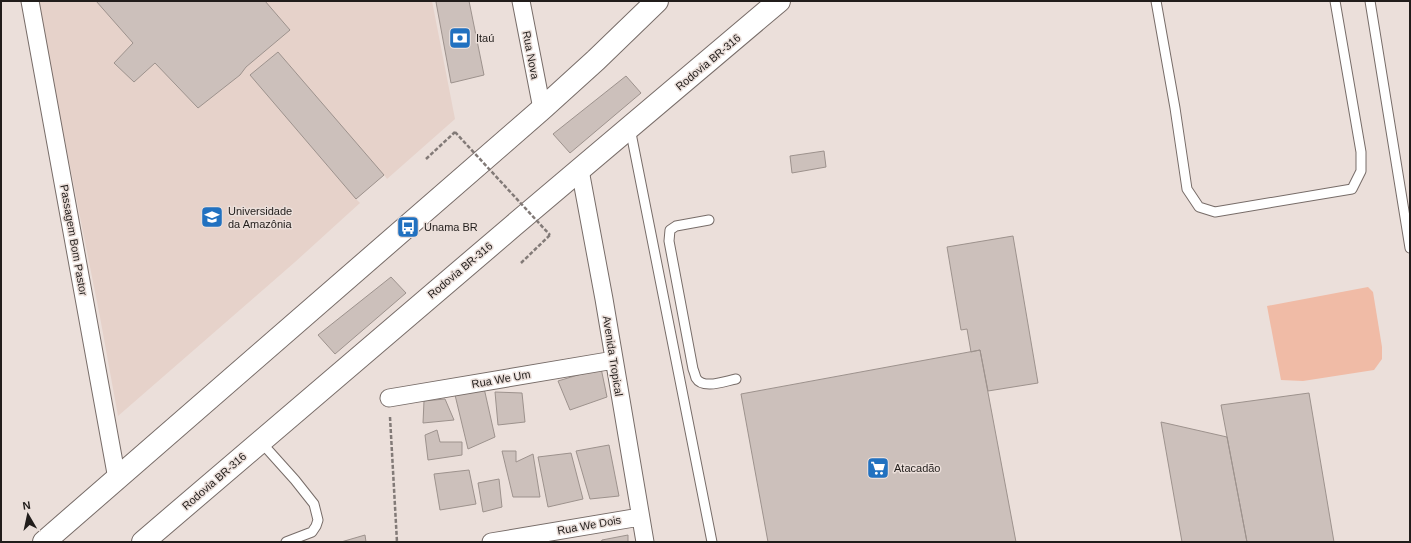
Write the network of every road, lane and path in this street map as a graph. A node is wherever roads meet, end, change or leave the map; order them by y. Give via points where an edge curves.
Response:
1 (30, 1) edge
2 (521, 1) edge
3 (658, 1) edge
4 (779, 1) edge
5 (1156, 1) edge
6 (1334, 1) edge
7 (1370, 1) edge
8 (542, 109) junction
9 (630, 128) junction
10 (426, 159) dead end
11 (580, 170) junction
12 (709, 220) dead end
13 (1410, 248) edge
14 (521, 263) dead end
15 (614, 360) junction
16 (736, 379) dead end
17 (389, 398) joint
18 (260, 441) junction
19 (117, 478) junction
20 (640, 517) junction
21 (44, 542) edge
22 (143, 542) edge
23 (286, 542) edge
24 (397, 542) edge
25 (491, 542) edge
26 (645, 542) edge
27 (712, 542) edge

1 - 19 street, Passagem Bom Pastor
2 - 8 street, Rua Nova
3 - 8 highway
4 - 9 highway, Rodovia BR-316
5 - 6 lane via 1187,189 1199,207 1215,212 1352,189 1361,171 1361,152
7 - 13 lane
8 - 19 highway
9 - 11 highway, Rodovia BR-316
9 - 27 lane
10 - 14 path, bridge via 456,132 550,235
11 - 15 street, Avenida Tropical
11 - 18 highway, Rodovia BR-316
12 - 16 lane via 676,226 670,230 669,241 696,378 708,384
15 - 17 street, Rua We Um
15 - 20 street, Avenida Tropical
17 - 24 path
18 - 22 highway, Rodovia BR-316
18 - 23 lane via 314,504 318,520 312,532
19 - 21 highway
20 - 25 street, Rua We Dois
20 - 26 street, Avenida Tropical

